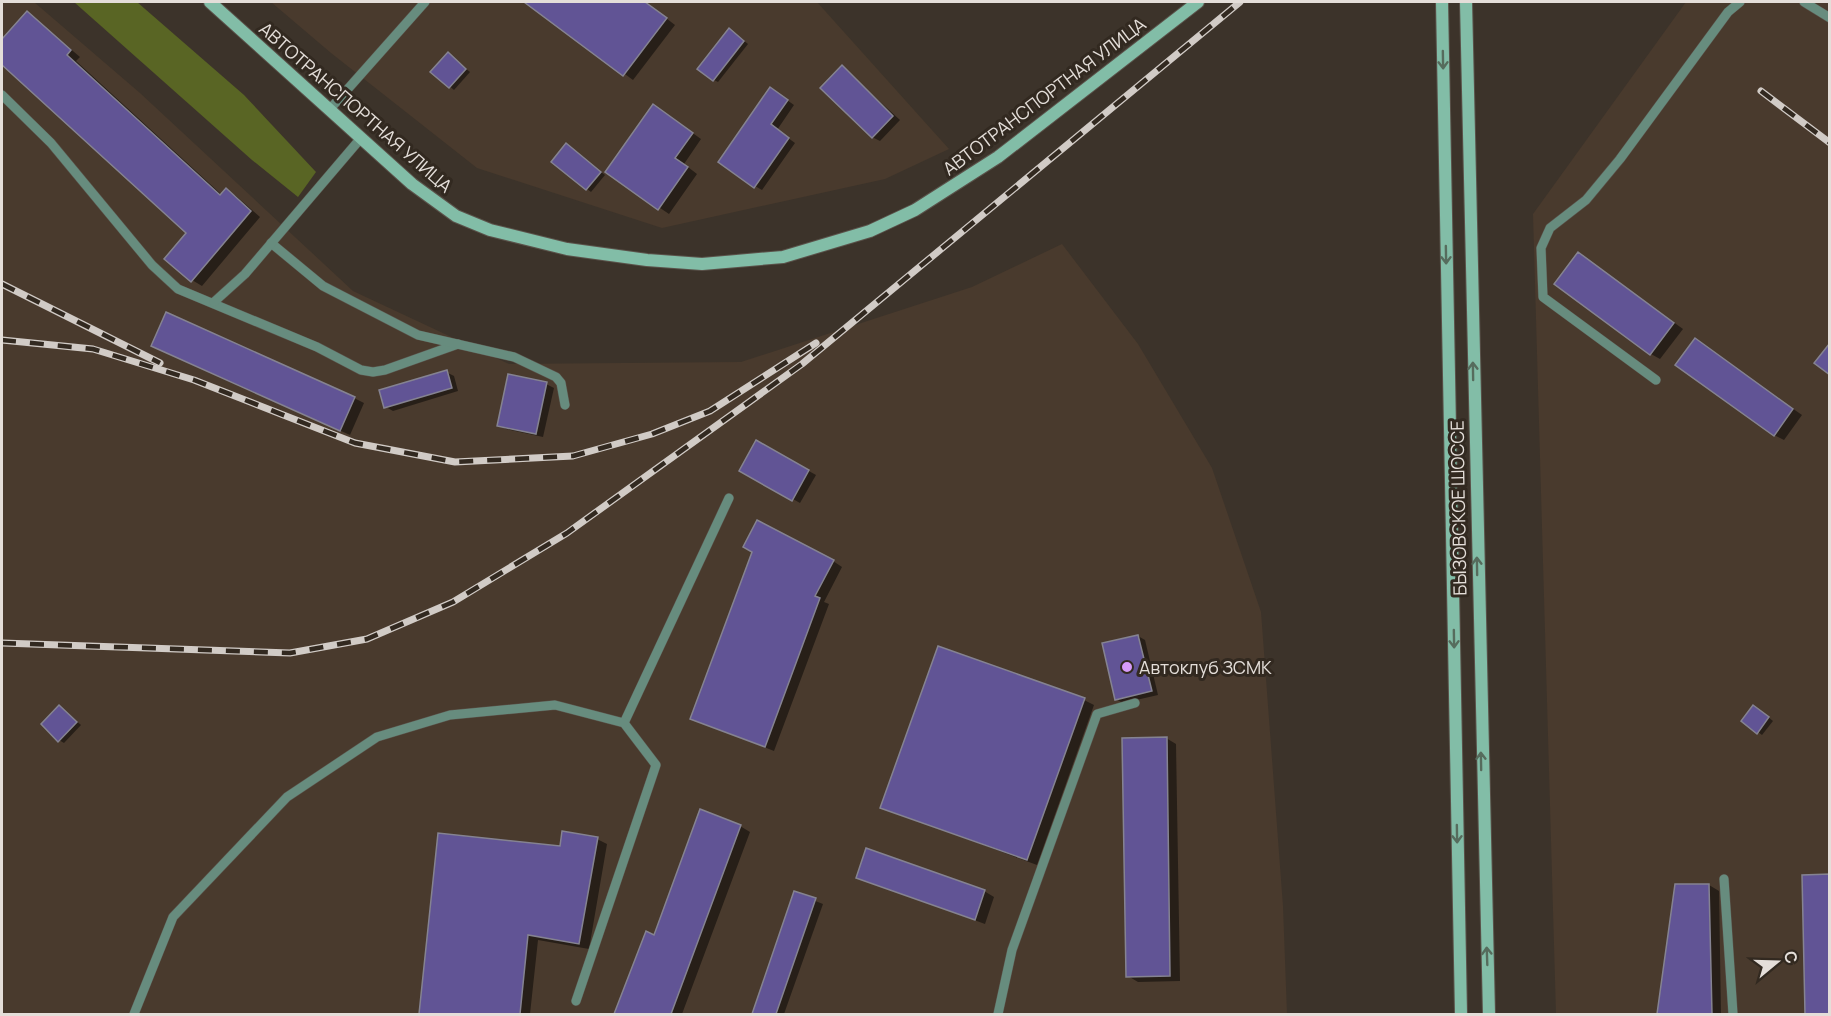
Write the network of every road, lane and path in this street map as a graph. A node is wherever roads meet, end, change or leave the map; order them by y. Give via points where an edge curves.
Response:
1 (210, 2) edge
2 (425, 2) edge
3 (1198, 2) edge
4 (1442, 2) edge
5 (1466, 2) edge
6 (1740, 2) edge
7 (1804, 2) edge
8 (1830, 18) edge
9 (2, 95) edge
10 (330, 110) junction
11 (361, 138) junction
12 (271, 243) junction
13 (214, 303) junction
14 (458, 344) junction
15 (1656, 380) dead end
16 (565, 405) dead end
17 (729, 498) dead end
18 (1135, 703) dead end
19 (624, 723) junction
20 (1724, 879) dead end
21 (576, 1001) dead end
22 (134, 1014) edge
23 (998, 1014) edge
24 (1461, 1014) edge
25 (1489, 1014) edge
26 (1733, 1014) edge

1 - 10 main road, АВТОТРАНСПОРТНАЯ УЛИЦА
2 - 10 lane
3 - 11 main road, АВТОТРАНСПОРТНАЯ УЛИЦА via 950,190 870,231 783,257 702,264 658,261 567,249 500,233 456,216
4 -> 24 main road, БЫЗОВСКОЕ ШОССЕ
25 -> 5 main road, БЫЗОВСКОЕ ШОССЕ
6 - 15 lane via 1728,12 1586,200 1550,228 1541,248 1543,297
7 - 8 lane
9 - 13 lane via 51,143 152,265 178,289
10 - 11 main road, АВТОТРАНСПОРТНАЯ УЛИЦА
11 - 12 lane
12 - 13 lane
12 - 14 lane via 323,286 418,335
13 - 14 lane via 361,370 385,370
14 - 16 lane via 514,357 556,377
17 - 19 lane
18 - 23 lane via 1097,714 1012,950
19 - 21 lane via 656,765
19 - 22 lane via 555,705 450,715 377,736 287,797 173,917
20 - 26 lane

